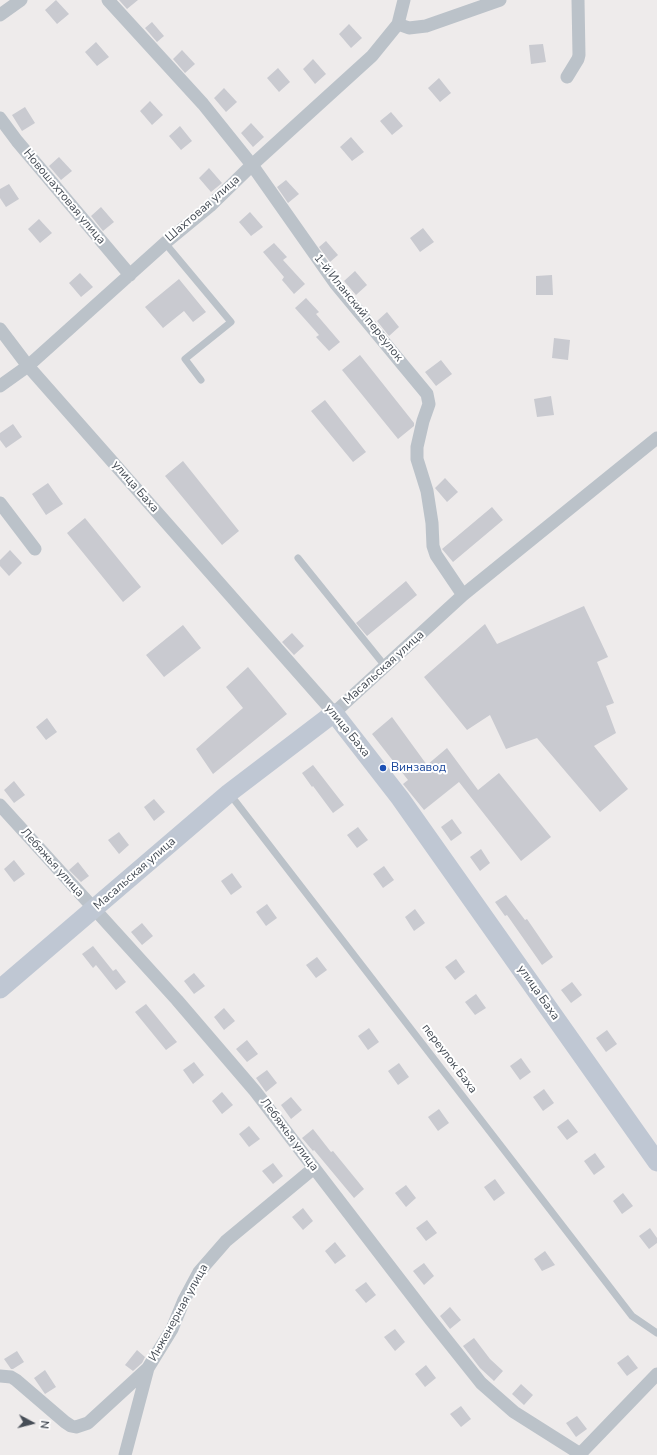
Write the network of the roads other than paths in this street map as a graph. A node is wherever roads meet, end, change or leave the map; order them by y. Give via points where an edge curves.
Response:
1 (21, 0) edge
2 (108, 0) edge
3 (500, 0) edge
4 (578, 0) edge
5 (399, 4) edge
6 (0, 15) edge
7 (398, 24) junction
8 (567, 77) dead end
9 (0, 118) edge
10 (252, 165) junction
11 (165, 243) junction
12 (130, 275) junction
13 (0, 329) edge
14 (28, 366) junction
15 (201, 380) dead end
16 (0, 386) edge
17 (657, 438) edge
18 (0, 503) edge
19 (35, 549) dead end
20 (298, 558) dead end
21 (463, 595) junction
22 (385, 666) junction
23 (334, 713) junction
24 (229, 793) junction
25 (0, 805) edge
26 (93, 910) junction
27 (3, 983) edge
28 (654, 1154) edge
29 (314, 1168) junction
30 (657, 1332) edge
31 (148, 1368) junction
32 (657, 1374) edge
33 (0, 1376) edge
34 (581, 1454) edge
35 (125, 1455) edge

1 - 6 street
2 - 10 street, 1-й Иланский переулок via 203,104
3 - 7 street via 426,26 409,28
4 - 8 street via 579,54
5 - 7 street, Шахтовая улица
7 - 10 street, Шахтовая улица via 372,56
9 - 12 street, Новошахтовая улица
10 - 11 street, Шахтовая улица via 210,206
10 - 21 street, 1-й Иланский переулок via 335,283 427,394 429,404 417,447 417,459 427,491 436,556
11 - 12 street, Шахтовая улица
11 - 15 lane via 231,322 185,359
12 - 14 street, Шахтовая улица
13 - 14 street, улица Баха
14 - 16 street, Шахтовая улица
14 - 23 street, улица Баха
17 - 21 street, Масальская улица
18 - 19 street
20 - 22 lane
21 - 22 street, Масальская улица
22 - 23 street, Масальская улица
23 - 24 street, Масальская улица
23 - 28 street, улица Баха via 400,798
24 - 26 street, Масальская улица
24 - 30 lane, переулок Баха via 632,1316
25 - 26 street, Лебяжья улица
26 - 27 street, Масальская улица
26 - 29 street, Лебяжья улица via 177,1000 255,1091
29 - 31 street, Инженерная улица via 226,1241 212,1256 199,1272 172,1329
29 - 34 street, Лебяжья улица via 481,1383 514,1412
31 - 33 street via 88,1423 76,1427 65,1422 16,1380
31 - 35 street, Инженерная улица
32 - 34 street

